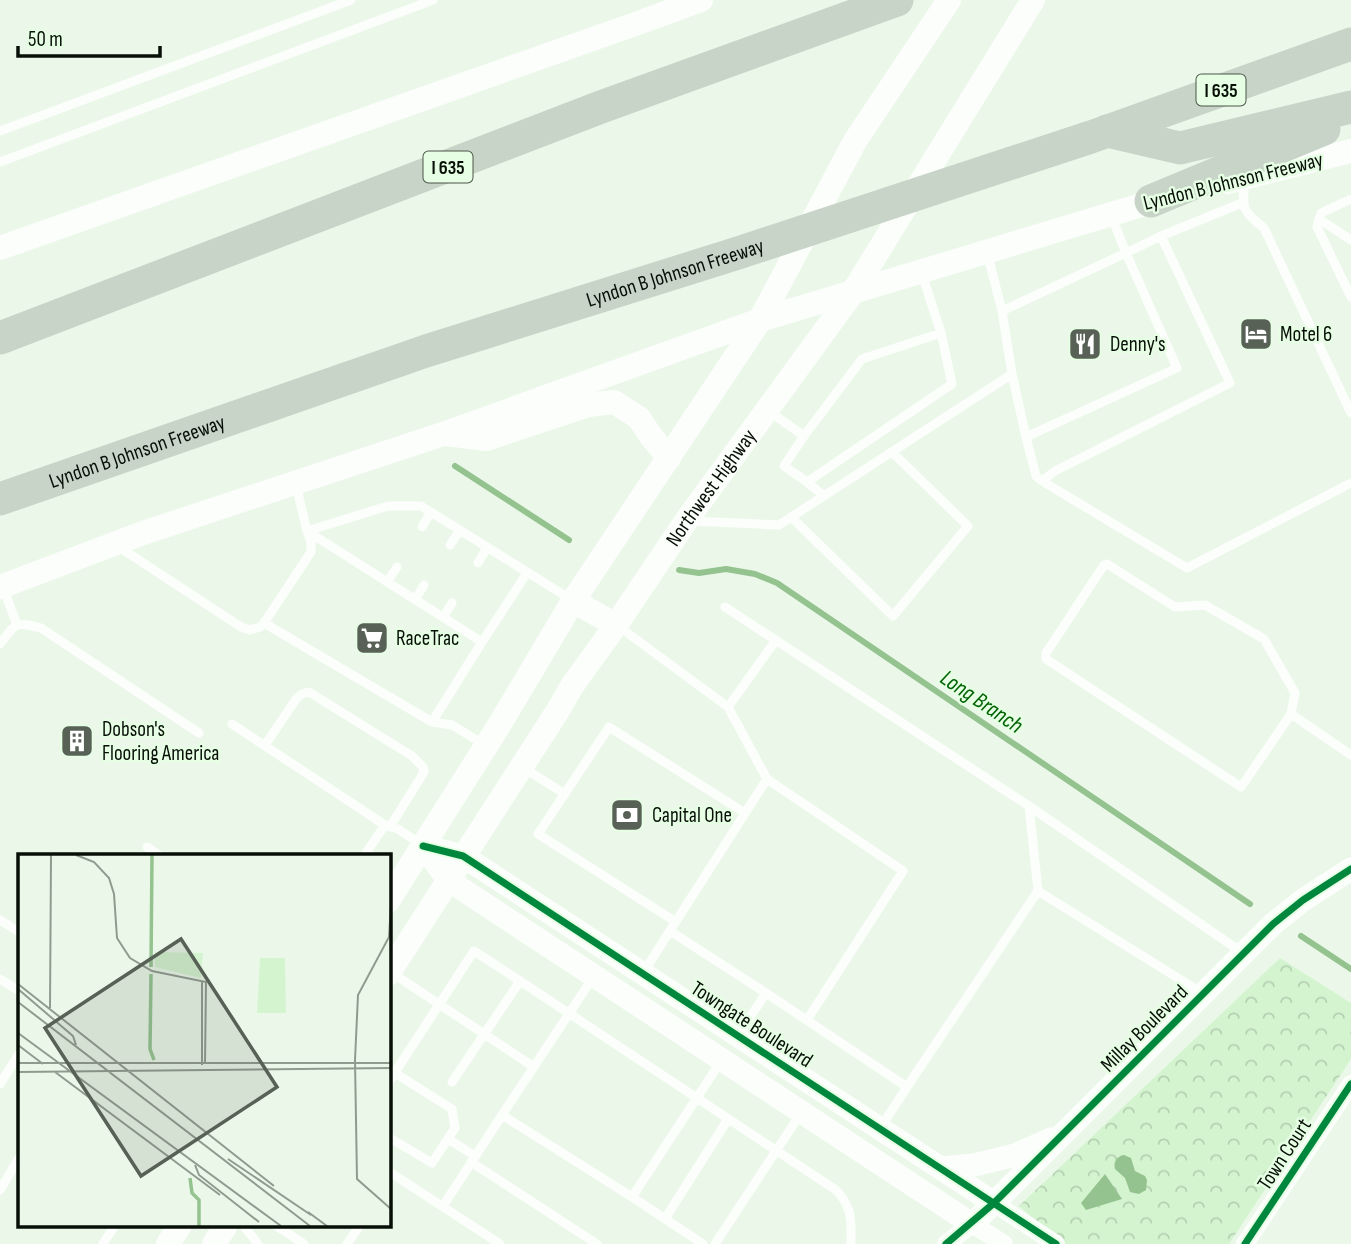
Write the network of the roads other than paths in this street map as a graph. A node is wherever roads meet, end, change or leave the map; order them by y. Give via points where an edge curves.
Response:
1 (351, 0) edge
2 (433, 0) edge
3 (701, 0) edge
4 (897, 0) edge
5 (949, 0) edge
6 (1033, 0) edge
7 (1351, 44) edge
8 (1351, 107) edge
9 (1351, 117) edge
10 (0, 131) edge
11 (1099, 134) junction
12 (1351, 151) edge
13 (0, 162) edge
14 (1245, 178) junction
15 (1351, 199) edge
16 (1151, 201) junction
17 (1242, 203) junction
18 (1110, 213) junction
19 (1319, 219) junction
20 (1161, 236) junction
21 (1351, 240) edge
22 (0, 248) edge
23 (987, 252) junction
24 (1126, 253) junction
25 (922, 272) junction
26 (853, 292) junction
27 (1351, 297) edge
28 (1002, 311) junction
29 (760, 320) junction
30 (941, 333) junction
31 (0, 338) edge
32 (1012, 373) junction
33 (767, 410) junction
34 (1351, 413) edge
35 (443, 434) junction
36 (804, 436) junction
37 (1026, 437) junction
38 (892, 452) junction
39 (669, 458) junction
40 (1042, 481) junction
41 (807, 482) junction
42 (295, 483) junction
43 (1351, 483) edge
44 (824, 496) junction
45 (0, 499) edge
46 (432, 512) junction
47 (791, 517) junction
48 (686, 521) junction
49 (422, 527) dead end
50 (460, 530) junction
51 (307, 531) junction
52 (114, 544) junction
53 (450, 545) dead end
54 (487, 548) junction
55 (478, 563) dead end
56 (397, 567) dead end
57 (527, 573) junction
58 (387, 582) junction
59 (424, 585) dead end
60 (1, 586) edge
61 (415, 600) junction
62 (573, 601) junction
63 (452, 603) dead end
64 (725, 607) dead end
65 (443, 617) junction
66 (264, 623) junction
67 (17, 625) junction
68 (616, 625) junction
69 (776, 640) junction
70 (482, 642) junction
71 (0, 644) edge
72 (728, 707) junction
73 (1291, 714) junction
74 (432, 722) junction
75 (232, 724) dead end
76 (199, 733) dead end
77 (265, 744) junction
78 (486, 746) junction
79 (1351, 755) edge
80 (522, 767) junction
81 (767, 779) junction
82 (565, 794) junction
83 (1029, 806) junction
84 (745, 813) junction
85 (387, 826) junction
86 (423, 846) junction
87 (147, 847) dead end
88 (157, 854) edge
89 (366, 854) edge
90 (463, 856) junction
91 (1351, 869) edge
92 (448, 880) junction
93 (1038, 891) junction
94 (390, 898) edge
95 (0, 920) edge
96 (673, 926) junction
97 (18, 931) edge
98 (1243, 953) junction
99 (390, 971) edge
100 (643, 973) junction
101 (390, 974) edge
102 (594, 976) junction
103 (0, 979) edge
104 (520, 981) junction
105 (18, 990) edge
106 (766, 993) junction
107 (1202, 993) junction
108 (439, 1004) junction
109 (568, 1014) junction
110 (807, 1020) junction
111 (484, 1034) junction
112 (738, 1035) junction
113 (18, 1056) edge
114 (722, 1060) junction
115 (534, 1067) junction
116 (395, 1073) junction
117 (390, 1080) edge
118 (452, 1082) dead end
119 (0, 1084) edge
120 (1351, 1084) edge
121 (907, 1087) junction
122 (696, 1099) junction
123 (802, 1112) junction
124 (502, 1115) junction
125 (728, 1119) junction
126 (880, 1129) junction
127 (1064, 1134) junction
128 (390, 1138) edge
129 (448, 1139) junction
130 (777, 1150) junction
131 (473, 1159) junction
132 (18, 1160) edge
133 (940, 1168) junction
134 (390, 1177) edge
135 (0, 1190) edge
136 (632, 1197) junction
137 (995, 1203) junction
138 (443, 1206) junction
139 (665, 1219) junction
140 (972, 1224) junction
141 (114, 1226) edge
142 (179, 1226) edge
143 (225, 1226) edge
144 (244, 1226) edge
145 (277, 1226) edge
146 (359, 1226) edge
147 (103, 1244) edge
148 (168, 1244) edge
149 (214, 1244) edge
150 (258, 1244) edge
151 (304, 1244) edge
152 (346, 1244) edge
153 (500, 1244) edge
154 (597, 1244) edge
155 (703, 1244) edge
156 (715, 1244) edge
157 (851, 1244) edge
158 (946, 1244) edge
159 (1004, 1244) edge
160 (1056, 1244) edge
161 (1245, 1244) edge

1 - 10 lane
2 - 13 lane
3 - 22 main road
4 - 31 highway, I 635 via 601,107
5 - 29 main road via 855,141
6 - 26 main road, Northwest Highway
7 - 11 highway, Lyndon B Johnson Freeway / I 635
8 - 11 highway via 1180,148
9 - 16 highway
11 - 45 highway, Lyndon B Johnson Freeway / I 635 via 426,351
12 - 14 main road, Lyndon B Johnson Freeway
14 - 16 main road, Lyndon B Johnson Freeway
14 - 17 lane
15 - 19 lane via 1321,213
16 - 18 main road, Lyndon B Johnson Freeway
17 - 20 lane
17 - 34 lane via 1250,218 1264,228
18 - 23 main road, Lyndon B Johnson Freeway
18 - 24 lane
19 - 21 lane
19 - 27 lane via 1317,227
20 - 24 lane
20 - 40 lane via 1230,383
23 - 25 main road, Lyndon B Johnson Freeway
23 - 28 lane
24 - 28 lane
24 - 37 lane via 1177,368
25 - 26 main road, Lyndon B Johnson Freeway
25 - 30 lane
26 - 29 main road, Lyndon B Johnson Freeway
26 - 33 main road, Northwest Highway
28 - 32 lane
29 - 35 main road, Lyndon B Johnson Freeway
29 - 39 main road
30 - 36 lane via 862,359
30 - 41 lane via 952,384
32 - 37 lane
32 - 38 lane
33 - 36 lane
33 - 48 main road, Northwest Highway
35 - 39 main road via 485,439 588,405 614,402 639,418
35 - 42 main road, Lyndon B Johnson Freeway
36 - 41 lane via 784,466
37 - 40 lane via 1036,476
38 - 44 lane
38 - 47 lane via 968,526 893,616
39 - 62 main road
40 - 43 lane via 1187,568
41 - 44 lane
42 - 51 lane
42 - 52 main road, Lyndon B Johnson Freeway
44 - 47 lane
46 - 49 lane
46 - 50 lane
46 - 51 lane via 421,506 388,506
47 - 48 lane via 779,525
48 - 68 main road, Northwest Highway
50 - 53 lane
50 - 54 lane
51 - 58 lane
51 - 66 lane via 311,552
52 - 60 main road, Lyndon B Johnson Freeway
52 - 66 lane via 241,626 250,630
54 - 55 lane
54 - 57 lane
56 - 58 lane
57 - 62 lane
57 - 70 lane
58 - 61 lane
59 - 61 lane
60 - 67 lane
61 - 65 lane
62 - 68 main road
62 - 78 main road
63 - 65 lane
64 - 69 lane
65 - 70 lane
66 - 74 lane
67 - 71 lane
67 - 76 lane via 41,628
68 - 72 lane
68 - 80 main road, Northwest Highway
69 - 72 lane
69 - 83 lane
70 - 74 lane
72 - 81 lane
73 - 73 lane via 1295,693 1264,639 1205,605 1175,607 1107,564 1045,653 1046,659 1241,787
73 - 79 lane
74 - 78 lane via 452,725
75 - 77 lane
77 - 85 lane
77 - 85 lane via 298,698 309,692 412,756 424,766 424,772
78 - 86 main road
80 - 82 lane
80 - 90 main road, Northwest Highway
81 - 84 lane
81 - 110 lane via 902,871
82 - 84 lane via 609,727
82 - 96 lane via 538,834
83 - 93 lane
83 - 98 lane
84 - 96 lane
85 - 86 lane
85 - 89 lane
86 - 90 street, Towngate Boulevard
86 - 92 street
86 - 94 main road
87 - 88 lane
90 - 92 main road, Northwest Highway
90 - 100 street, Towngate Boulevard
91 - 98 street, Millay Boulevard via 1303,900
92 - 99 main road, Northwest Highway
92 - 102 street
93 - 107 lane
93 - 121 lane
95 - 97 lane
96 - 100 lane
96 - 106 lane
98 - 107 street, Millay Boulevard
100 - 112 street, Towngate Boulevard
101 - 108 lane
102 - 109 lane
102 - 114 street
103 - 105 lane
104 - 108 lane via 474,951
104 - 109 lane
104 - 111 lane
106 - 110 lane
106 - 112 lane
107 - 127 street, Millay Boulevard
108 - 111 lane
108 - 116 lane
109 - 115 lane
109 - 122 lane
110 - 121 lane
111 - 115 lane
111 - 118 lane
112 - 114 street
112 - 126 street, Towngate Boulevard
113 - 119 lane
114 - 122 lane
114 - 123 street
115 - 124 lane
116 - 117 lane
116 - 129 lane via 452,1109 455,1128
120 - 161 street, Town Court
121 - 126 lane
122 - 125 lane
122 - 136 lane
123 - 130 lane
123 - 140 street
124 - 131 lane
124 - 136 lane
125 - 130 lane
125 - 139 lane
126 - 133 street, Towngate Boulevard
127 - 133 street via 1014,1155
127 - 137 street, Millay Boulevard
128 - 129 lane via 432,1163
129 - 131 lane
130 - 156 lane
130 - 157 lane via 846,1200
131 - 138 lane
131 - 154 lane
132 - 135 lane
133 - 137 street, Towngate Boulevard
134 - 138 lane
136 - 139 lane
137 - 140 street, Millay Boulevard
137 - 160 street, Towngate Boulevard
138 - 153 lane
139 - 155 lane
140 - 158 street
140 - 159 street
141 - 147 lane
142 - 148 main road
143 - 149 main road
144 - 150 lane
145 - 151 lane
146 - 152 lane

